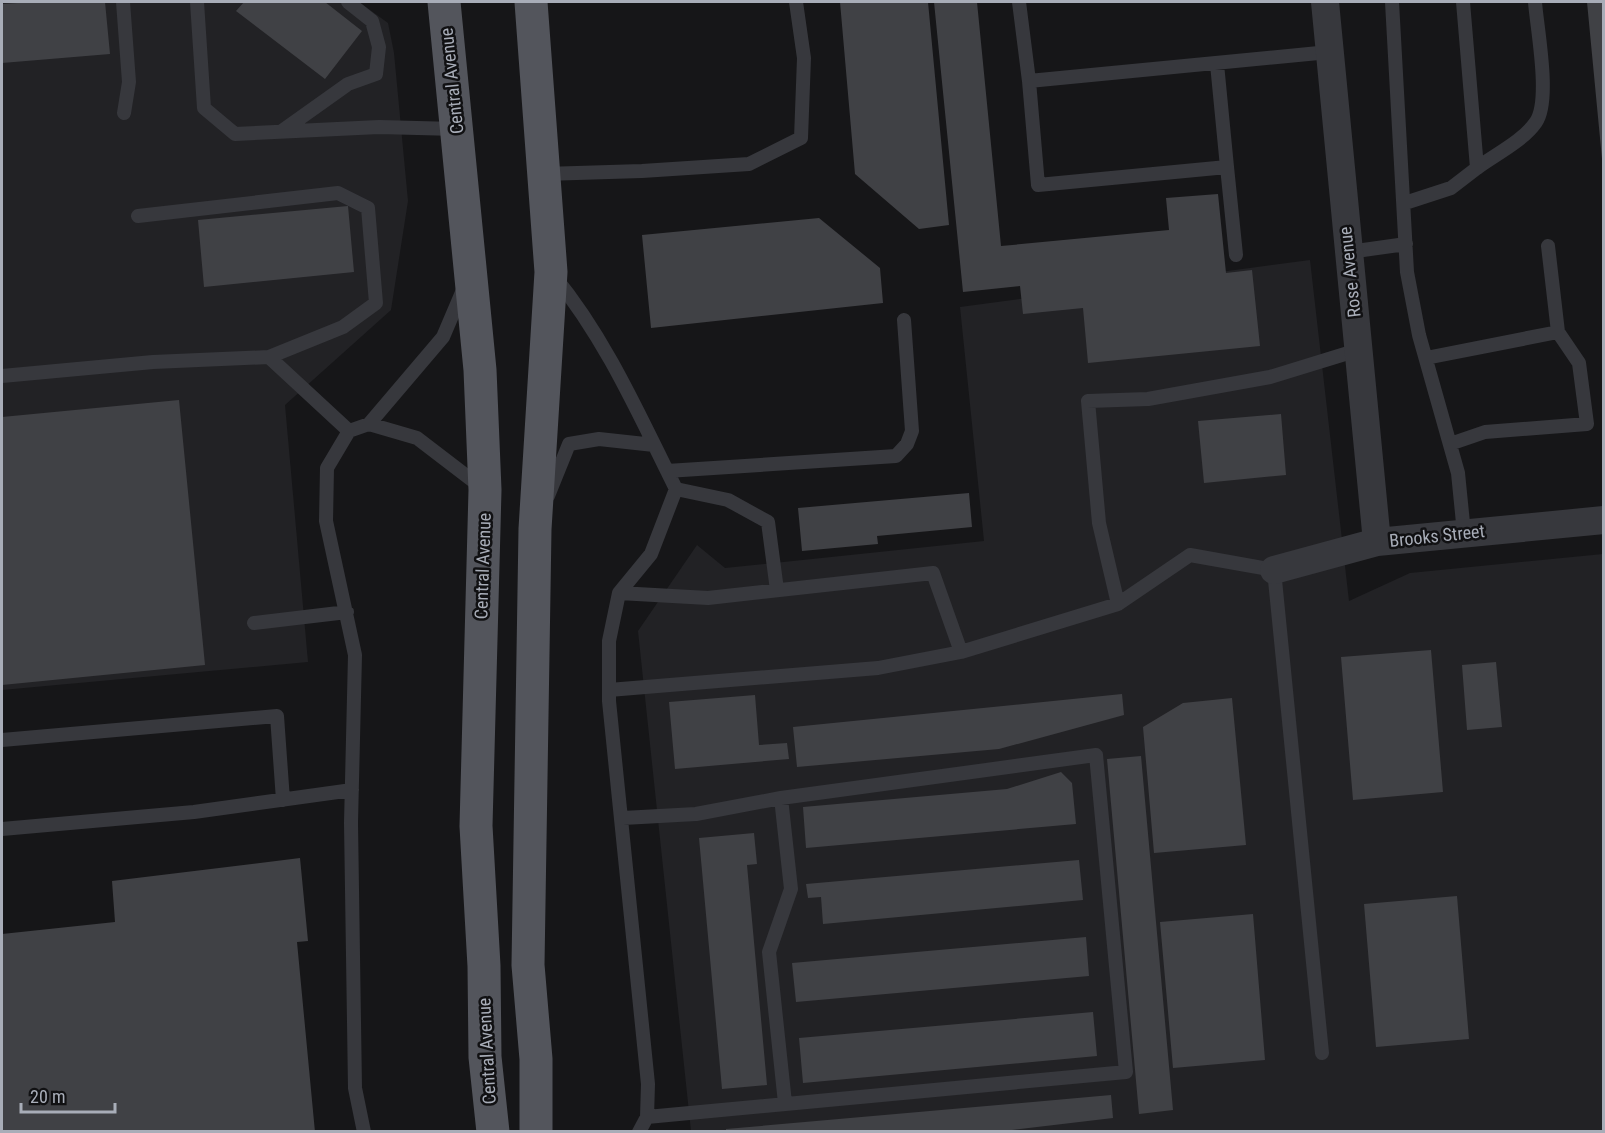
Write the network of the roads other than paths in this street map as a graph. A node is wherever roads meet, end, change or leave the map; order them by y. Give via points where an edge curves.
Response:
1 (123, 2) edge
2 (197, 2) edge
3 (348, 2) edge
4 (444, 2) edge
5 (531, 2) edge
6 (796, 2) edge
7 (1020, 2) edge
8 (1325, 2) edge
9 (1392, 2) edge
10 (1463, 2) edge
11 (1535, 2) edge
12 (1329, 52) junction
13 (1217, 64) junction
14 (1029, 81) junction
15 (124, 113) dead end
16 (456, 129) junction
17 (282, 131) junction
18 (1227, 167) junction
19 (1477, 168) junction
20 (544, 174) junction
21 (1405, 203) junction
22 (138, 216) dead end
23 (1406, 244) junction
24 (1548, 246) dead end
25 (1348, 252) junction
26 (1236, 255) dead end
27 (551, 272) junction
28 (470, 274) junction
29 (904, 320) dead end
30 (1558, 332) junction
31 (1358, 350) junction
32 (269, 357) junction
33 (1426, 358) junction
34 (2, 376) edge
35 (369, 424) junction
36 (349, 432) junction
37 (1450, 444) junction
38 (654, 445) junction
39 (667, 471) junction
40 (676, 489) junction
41 (485, 490) junction
42 (1604, 520) edge
43 (535, 529) junction
44 (1464, 533) junction
45 (1377, 542) junction
46 (1274, 570) junction
47 (777, 590) junction
48 (619, 593) junction
49 (1118, 604) junction
50 (347, 612) junction
51 (254, 623) dead end
52 (961, 652) junction
53 (609, 690) junction
54 (2, 740) edge
55 (352, 790) junction
56 (782, 798) junction
57 (283, 800) junction
58 (623, 818) junction
59 (2, 829) edge
60 (1322, 1053) dead end
61 (785, 1104) junction
62 (647, 1117) junction
63 (364, 1131) edge
64 (493, 1131) edge
65 (536, 1131) edge
66 (639, 1131) edge

1 - 15 lane via 129,82
2 - 17 lane via 204,108 235,134
3 - 17 lane via 372,21 379,47 376,74 348,84
4 - 16 main road, Central Avenue
5 - 20 main road
6 - 20 lane via 804,58 801,138 749,164
7 - 14 lane
8 - 12 street, Rose Avenue
9 - 21 lane
10 - 19 lane
11 - 19 lane via 1542,92 1539,115 1525,134
12 - 13 lane
12 - 25 street, Rose Avenue
13 - 14 lane
13 - 18 lane
14 - 18 lane via 1038,185
16 - 17 lane
16 - 28 main road, Central Avenue
18 - 26 lane
19 - 21 lane via 1451,188
20 - 27 main road
21 - 23 lane
22 - 32 lane via 338,193 368,208 376,303 343,327
23 - 25 lane
23 - 33 lane via 1407,272
24 - 30 lane
25 - 31 street, Rose Avenue
27 - 38 lane via 571,296 617,373
27 - 43 main road
28 - 35 lane via 443,337
28 - 41 main road, Central Avenue via 480,370
29 - 39 lane via 912,431 896,456
30 - 33 lane
30 - 37 lane via 1580,363 1587,424 1485,432
31 - 45 street, Rose Avenue
31 - 49 lane via 1236,383 1148,399 1088,401 1099,523
32 - 34 lane via 153,362
32 - 36 lane
33 - 37 lane
35 - 36 lane
35 - 41 lane via 417,438
36 - 50 lane via 327,468 326,521
37 - 44 lane via 1458,473
38 - 39 lane
38 - 43 lane via 599,439 569,444
39 - 40 lane
40 - 47 lane via 728,500 768,522
40 - 48 lane via 651,554
41 - 64 main road, Central Avenue via 476,826 485,1057
42 - 44 street, Brooks Street
43 - 65 main road via 528,965 536,1059
44 - 45 street, Brooks Street
45 - 46 street, Brooks Street
46 - 49 lane via 1190,555
46 - 60 lane
47 - 48 lane via 708,598
47 - 52 lane via 933,573
48 - 53 lane via 609,641
49 - 52 lane
50 - 51 lane
50 - 55 lane via 355,655
52 - 53 lane via 878,668
53 - 58 lane
54 - 57 lane via 277,716
55 - 57 lane
55 - 63 lane via 355,1088
56 - 58 lane via 696,814
56 - 61 lane via 791,889 769,952
56 - 61 lane via 1096,755 1126,1072
57 - 59 lane
58 - 62 lane via 648,1084
61 - 62 lane
62 - 66 lane

